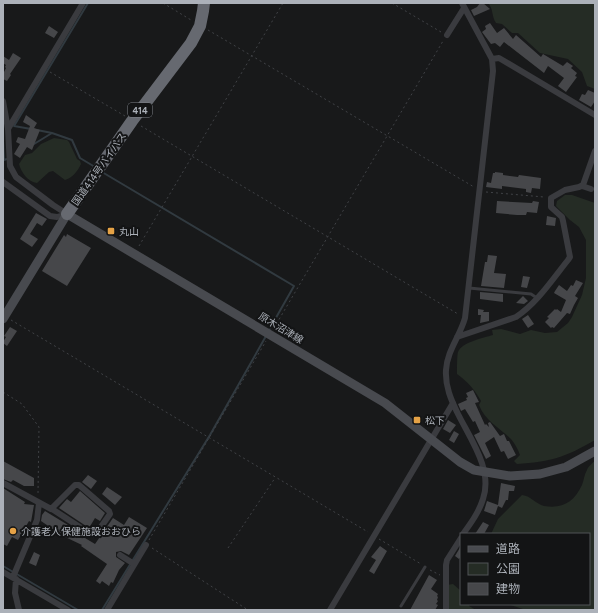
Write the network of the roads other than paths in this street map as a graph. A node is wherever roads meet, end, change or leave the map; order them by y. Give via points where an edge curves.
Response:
1 (83, 3) edge
2 (204, 3) edge
3 (463, 5) edge
4 (447, 35) road end
5 (492, 59) junction
6 (3, 101) edge
7 (595, 115) edge
8 (8, 129) junction
9 (595, 151) edge
10 (592, 167) edge
11 (3, 182) edge
12 (582, 186) junction
13 (591, 190) dead end
14 (67, 214) junction
15 (469, 288) junction
16 (537, 298) junction
17 (4, 318) edge
18 (457, 337) junction
19 (453, 403) junction
20 (431, 439) junction
21 (595, 451) edge
22 (485, 472) junction
23 (3, 483) edge
24 (39, 503) junction
25 (51, 509) junction
26 (464, 533) edge
27 (460, 540) edge
28 (146, 544) road end
29 (120, 555) dead end
30 (134, 564) junction
31 (425, 567) road end
32 (3, 572) edge
33 (15, 578) junction
34 (401, 606) dead end
35 (19, 610) edge
36 (68, 610) edge
37 (107, 610) edge
38 (330, 610) edge
39 (446, 610) edge

1 - 8 street
2 - 14 highway, 国道414号バイパス / 414 via 200,26 191,43
3 - 4 street
3 - 5 street
5 - 7 street via 500,58
5 - 15 street
6 - 8 street
8 - 14 street via 10,166 16,177
9 - 10 street
10 - 12 street
11 - 14 street via 50,216
12 - 13 street
12 - 16 street via 565,190 551,198 551,207 562,217 570,257
14 - 17 main road
14 - 20 main road, 原木沼津線 via 385,403
15 - 16 lane via 531,294
15 - 18 street via 465,318
16 - 18 street via 516,317
18 - 19 street via 447,359 446,370
19 - 20 street
19 - 22 street
20 - 22 main road, 原木沼津線 via 460,462 474,470
20 - 38 street
21 - 22 main road, 原木沼津線 via 566,467 540,474 510,476
22 - 26 street via 486,487 483,500
23 - 24 street
24 - 25 street
24 - 33 street via 37,520
25 - 25 street via 75,485 79,485 110,514 96,534 92,535
27 - 39 street via 448,560 445,579
28 - 30 street
29 - 30 street
30 - 37 street
31 - 34 lane
32 - 33 street
33 - 35 street
33 - 36 street

